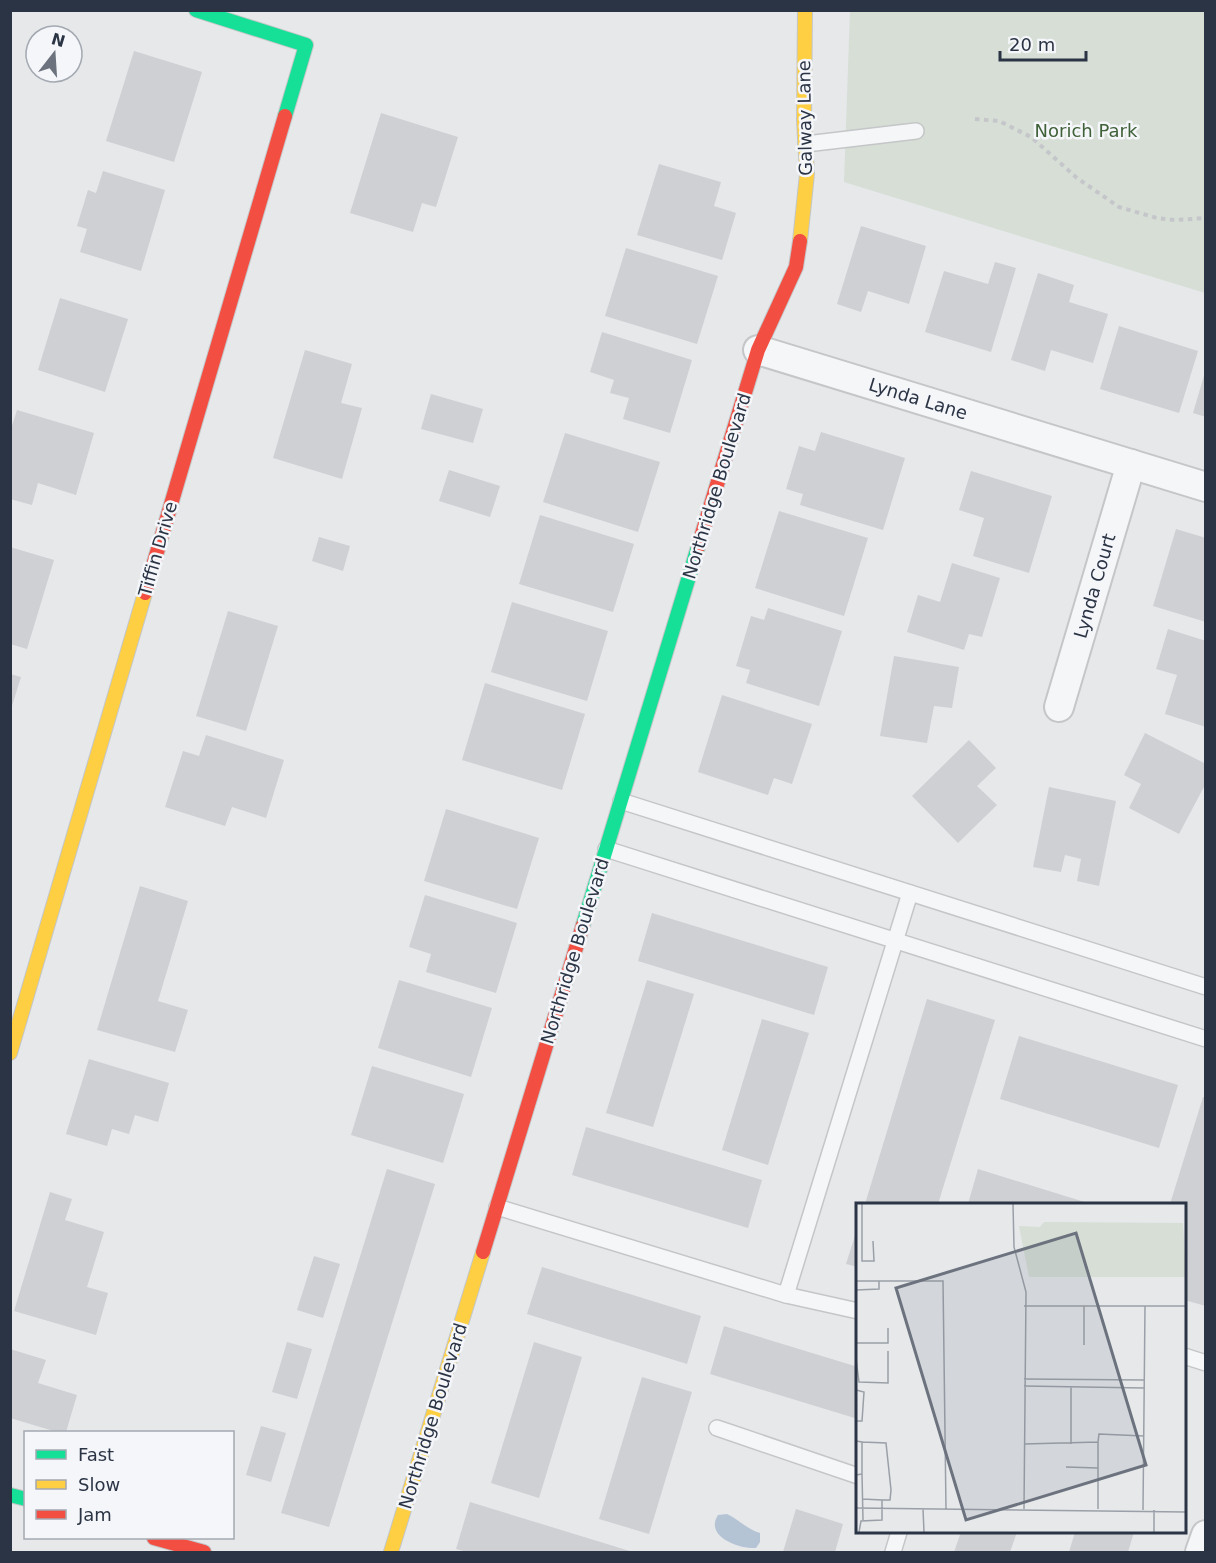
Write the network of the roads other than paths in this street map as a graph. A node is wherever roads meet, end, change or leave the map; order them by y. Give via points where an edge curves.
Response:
1 (196, 10) edge
2 (806, 10) edge
3 (916, 131) dead end
4 (806, 144) junction
5 (758, 350) junction
6 (1131, 464) junction
7 (1206, 488) edge
8 (1059, 707) dead end
9 (621, 801) junction
10 (606, 849) junction
11 (910, 893) junction
12 (895, 940) junction
13 (1206, 987) edge
14 (1206, 1038) edge
15 (10, 1053) edge
16 (497, 1207) junction
17 (786, 1295) junction
18 (856, 1311) edge
19 (1186, 1356) edge
20 (1206, 1363) edge
21 (717, 1428) dead end
22 (856, 1475) edge
23 (899, 1533) edge
24 (1206, 1535) edge
25 (158, 1539) edge
26 (204, 1552) edge
27 (391, 1552) edge
28 (893, 1552) edge
29 (1200, 1552) edge

1 - 15 street, Tiffin Drive via 306,45
2 - 4 street, Galway Lane
3 - 4 lane
4 - 5 street, Galway Lane via 807,174 796,267
5 - 6 street, Lynda Lane
5 - 9 street, Northridge Boulevard
6 - 7 street, Lynda Lane
6 - 8 street, Lynda Court
9 - 10 street, Northridge Boulevard
9 - 11 lane
10 - 12 lane
10 - 16 street, Northridge Boulevard
11 - 12 lane
11 - 13 lane
12 - 14 lane
12 - 17 lane
16 - 17 lane
16 - 27 street, Northridge Boulevard
17 - 18 lane
19 - 20 lane
21 - 22 lane
23 - 28 lane
24 - 29 street
25 - 26 street

